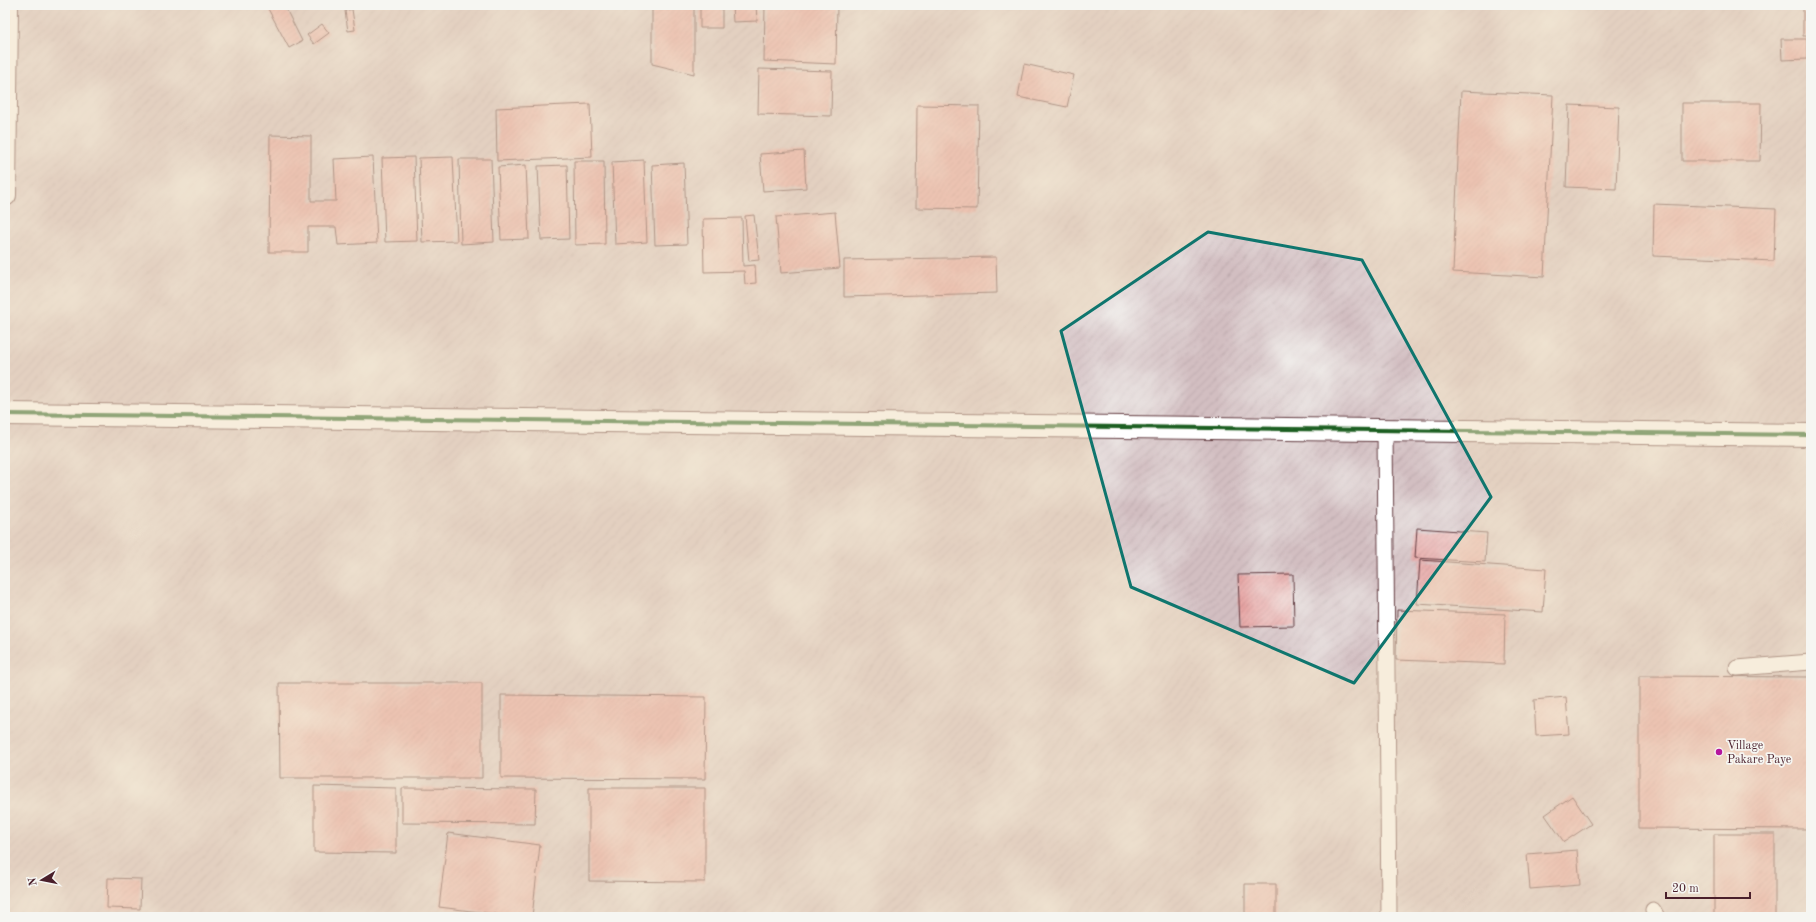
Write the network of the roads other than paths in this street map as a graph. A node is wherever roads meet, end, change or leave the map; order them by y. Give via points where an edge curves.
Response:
1 (7, 5) edge
2 (5, 195) edge
3 (5, 414) edge
4 (1384, 430) junction
5 (1811, 435) edge
6 (1811, 662) edge
7 (1737, 668) dead end
8 (1389, 917) edge

1 - 2 street
3 - 4 street
4 - 5 street
4 - 8 lane
6 - 7 lane

